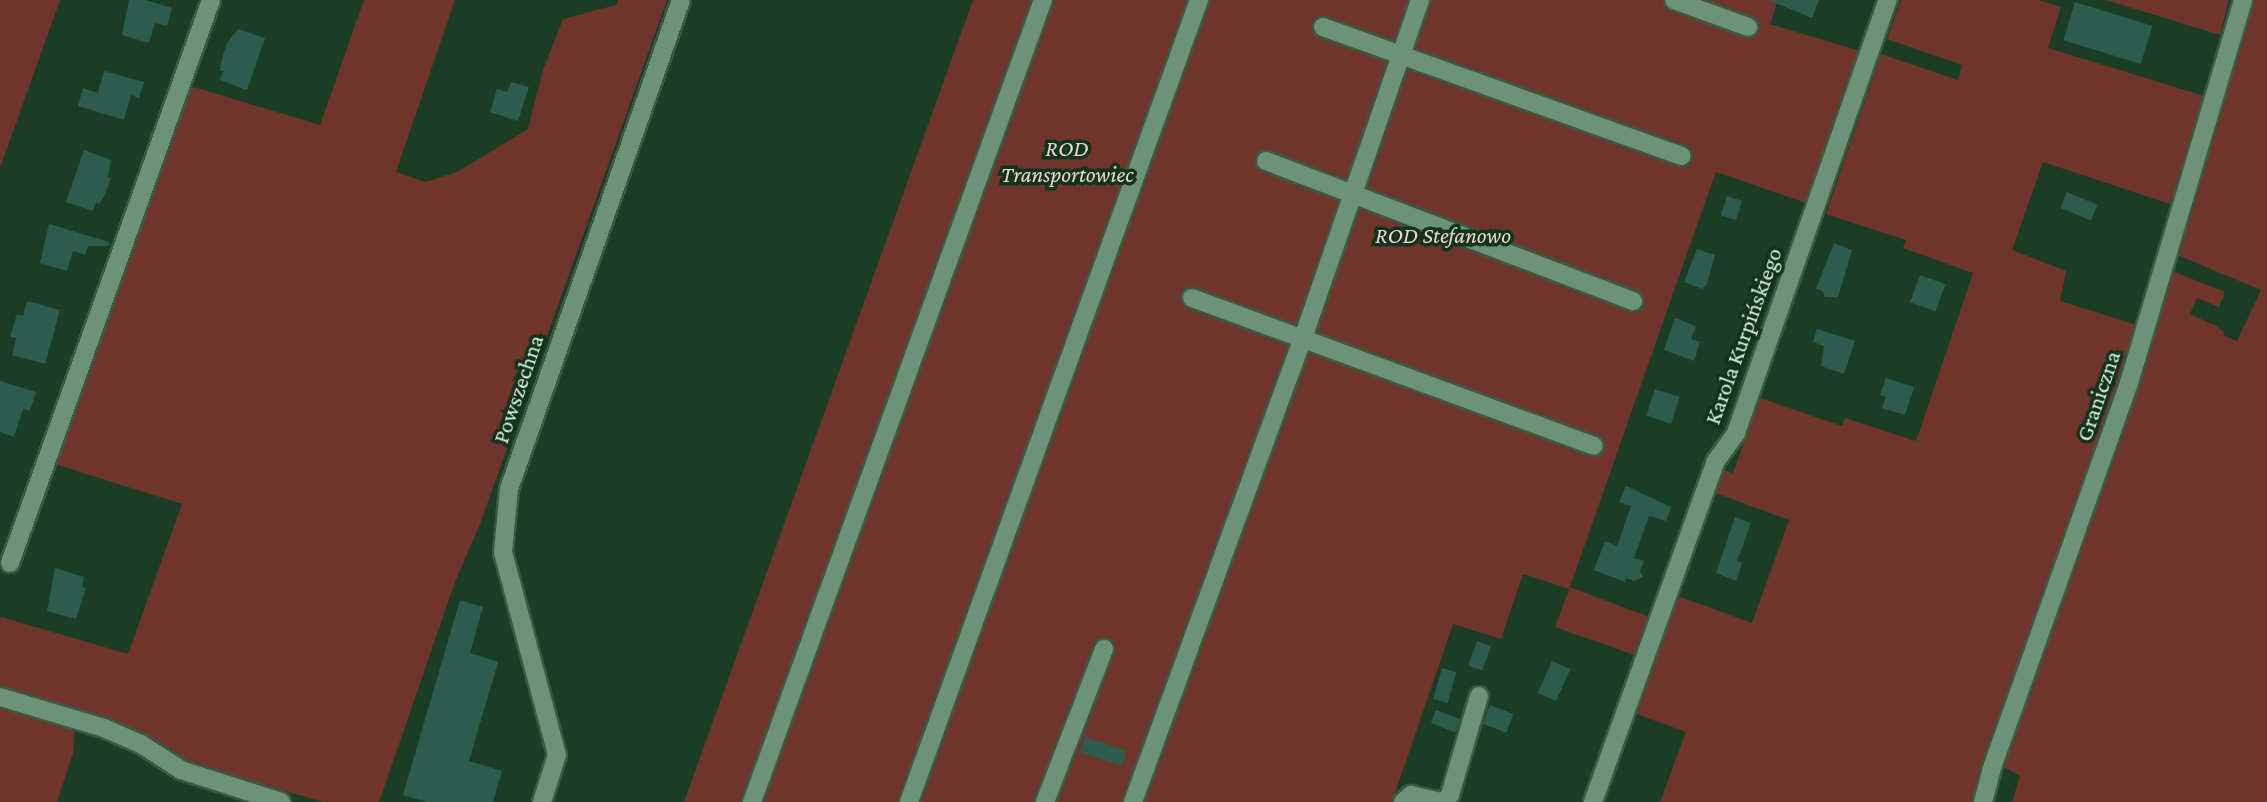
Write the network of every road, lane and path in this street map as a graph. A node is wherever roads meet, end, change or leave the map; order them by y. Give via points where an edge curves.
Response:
1 (211, 0) edge
2 (681, 0) edge
3 (1044, 0) edge
4 (1199, 0) edge
5 (1420, 0) edge
6 (1674, 0) edge
7 (1888, 0) edge
8 (2243, 0) edge
9 (1323, 27) dead end
10 (1748, 27) dead end
11 (1401, 54) junction
12 (1682, 156) dead end
13 (1265, 161) dead end
14 (1352, 195) junction
15 (1192, 298) dead end
16 (1633, 301) dead end
17 (1303, 338) junction
18 (1594, 446) dead end
19 (10, 563) dead end
20 (1104, 649) dead end
21 (1479, 696) dead end
22 (0, 697) edge
23 (281, 802) edge
24 (541, 802) edge
25 (752, 802) edge
26 (909, 802) edge
27 (1045, 802) edge
28 (1133, 802) edge
29 (1403, 802) edge
30 (1443, 802) edge
31 (1593, 802) edge
32 (1983, 802) edge

1 - 19 street
2 - 24 street, Powszechna via 509,489 503,552 556,755
3 - 25 street
4 - 26 street
5 - 11 street
6 - 10 street
7 - 31 street, Karola Kurpińskiego via 1736,433 1716,461
8 - 32 street, Graniczna via 2130,383
9 - 11 street
11 - 12 street
11 - 14 street
13 - 14 street
14 - 16 street
14 - 17 street
15 - 17 street
17 - 18 street
17 - 28 street
20 - 27 street
21 - 30 street via 1454,783
22 - 23 street via 111,731 181,770
29 - 30 street via 1411,795

